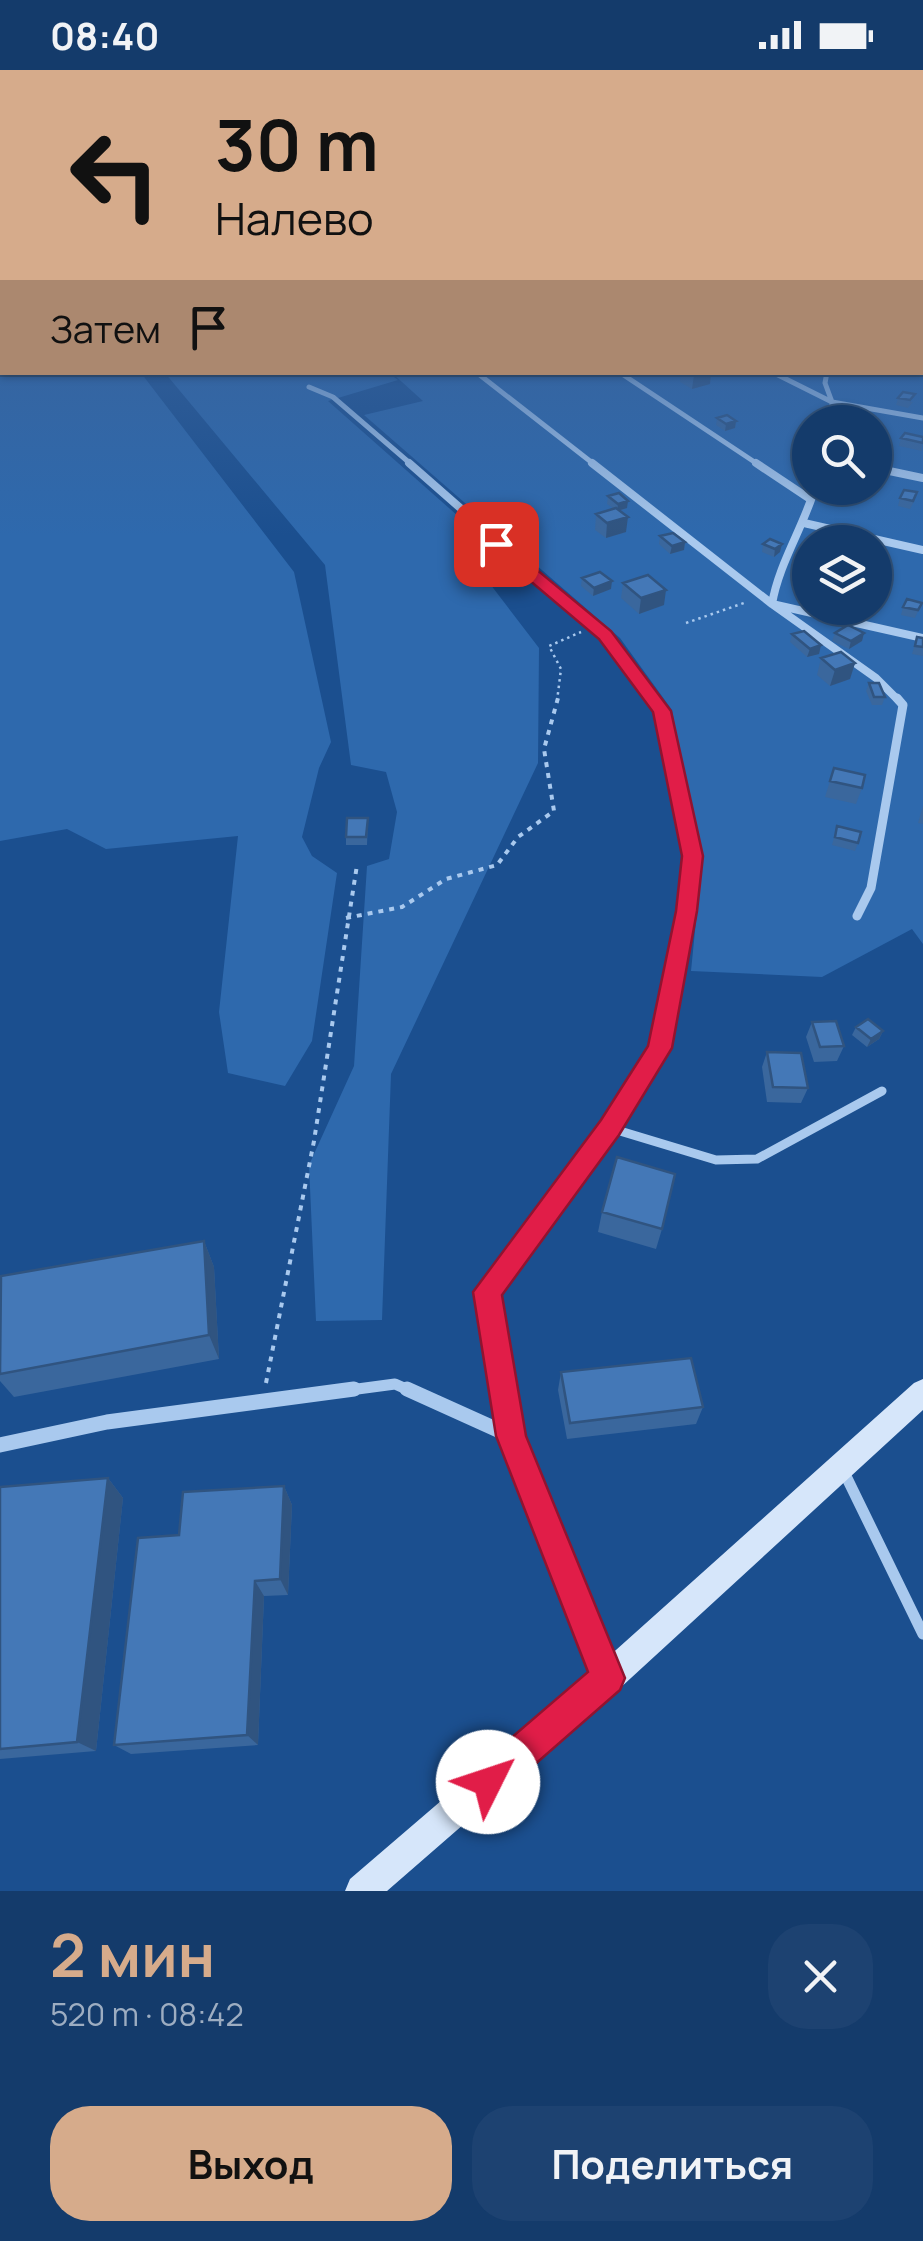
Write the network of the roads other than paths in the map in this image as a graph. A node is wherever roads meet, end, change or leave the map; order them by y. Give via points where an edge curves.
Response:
1 (480, 375) edge
2 (622, 375) edge
3 (778, 375) edge
4 (826, 375) edge
5 (309, 387) dead end
6 (832, 402) junction
7 (832, 405) edge
8 (923, 418) edge
9 (892, 472) edge
10 (923, 478) edge
11 (792, 488) edge
12 (809, 505) edge
13 (804, 524) junction
14 (923, 550) edge
15 (772, 604) junction
16 (923, 638) edge
17 (857, 916) dead end
18 (882, 1090) dead end
19 (610, 1128) junction
20 (923, 1392) edge
21 (511, 1436) junction
22 (0, 1445) edge
23 (841, 1466) junction
24 (923, 1634) edge
25 (608, 1678) junction
26 (365, 1889) edge

1 - 15 street
2 - 11 street
3 - 6 street
4 - 6 street
5 - 19 street via 334,397 377,433 594,626 662,711 693,856 660,1048
6 - 7 street
6 - 8 street
9 - 10 street
12 - 13 street
13 - 14 street
13 - 15 street via 776,580
15 - 16 street
15 - 17 street via 797,628 890,688 903,705 872,888
18 - 19 lane via 757,1159 716,1160
19 - 21 street via 487,1292
20 - 23 street
21 - 22 street via 396,1384 106,1422
21 - 25 street
23 - 24 lane
23 - 25 street
25 - 26 street

